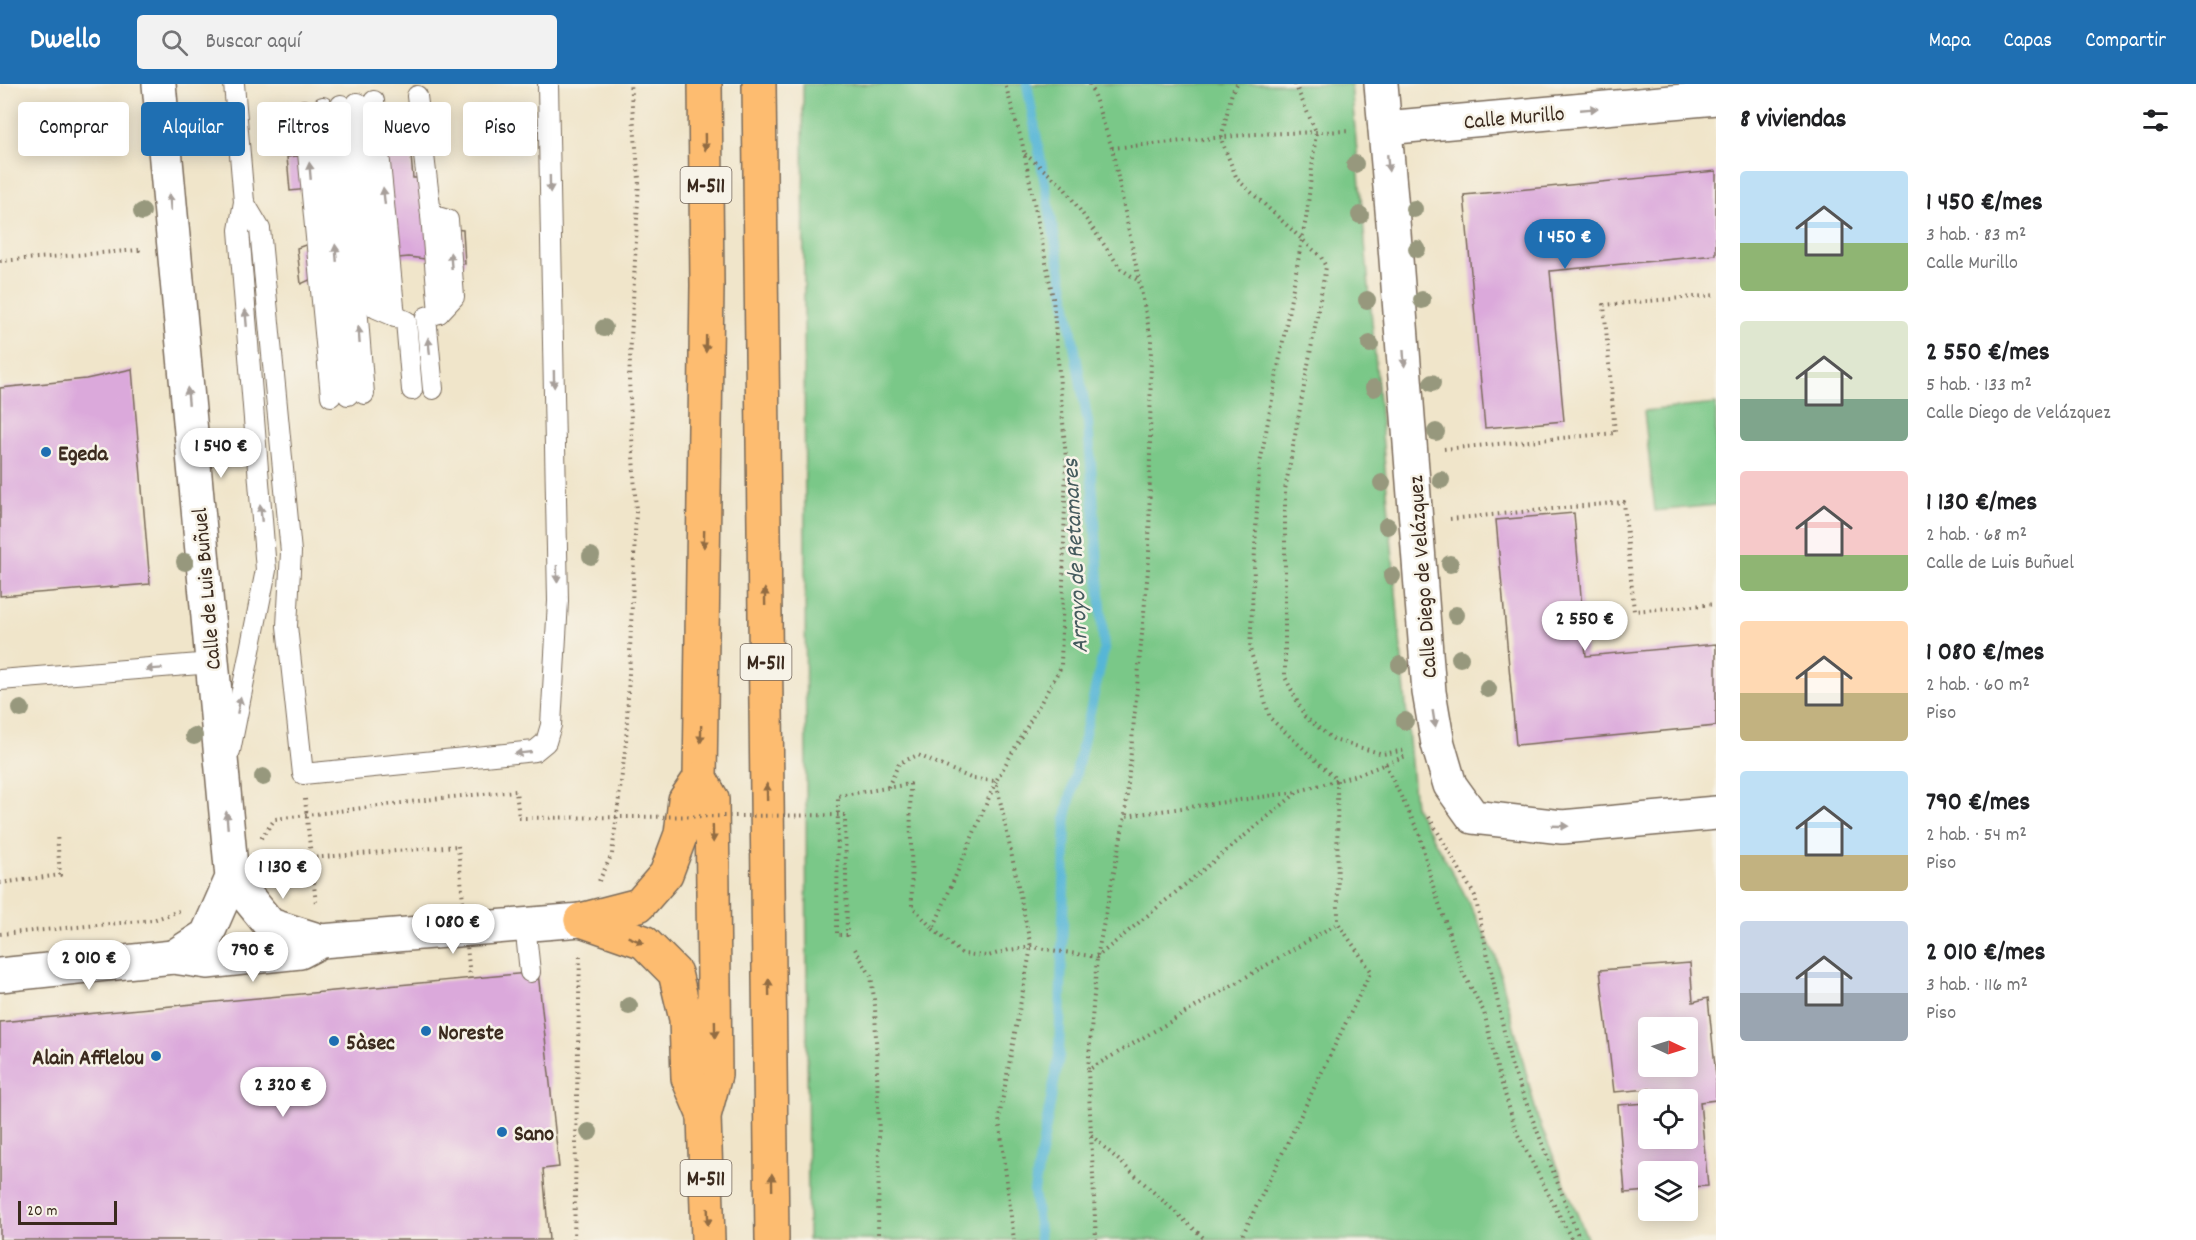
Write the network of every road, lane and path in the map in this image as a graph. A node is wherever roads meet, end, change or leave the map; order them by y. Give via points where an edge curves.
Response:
1 (159, 84) edge
2 (234, 84) edge
3 (548, 84) edge
4 (630, 84) edge
5 (705, 84) edge
6 (759, 84) edge
7 (1005, 84) edge
8 (1090, 84) edge
9 (1237, 84) edge
10 (1294, 84) edge
11 (1381, 84) edge
12 (417, 96) dead end
13 (1716, 98) edge
14 (340, 105) joint
15 (1370, 129) junction
16 (1316, 132) junction
17 (1221, 139) junction
18 (1112, 148) junction
19 (1024, 154) junction
20 (349, 156) edge
21 (244, 202) junction
22 (173, 233) junction
23 (1302, 239) junction
24 (0, 261) edge
25 (1139, 281) junction
26 (1716, 295) edge
27 (433, 389) dead end
28 (412, 390) dead end
29 (1411, 452) junction
30 (1416, 523) junction
31 (1716, 604) edge
32 (212, 663) junction
33 (0, 680) edge
34 (1438, 744) junction
35 (1385, 764) junction
36 (303, 774) junction
37 (700, 778) junction
38 (1337, 780) junction
39 (996, 781) junction
40 (223, 783) junction
41 (888, 787) junction
42 (1299, 791) junction
43 (1716, 813) edge
44 (306, 815) junction
45 (1125, 816) junction
46 (1428, 816) dead end
47 (57, 834) dead end
48 (310, 858) junction
49 (232, 878) junction
50 (0, 883) edge
51 (185, 908) dead end
52 (581, 920) junction
53 (1338, 923) junction
54 (525, 924) junction
55 (933, 929) junction
56 (0, 934) edge
57 (321, 941) junction
58 (1031, 947) junction
59 (855, 949) dead end
60 (173, 957) junction
61 (1096, 957) junction
62 (530, 972) dead end
63 (0, 975) edge
64 (470, 978) dead end
65 (1088, 1070) junction
66 (704, 1116) junction
67 (1091, 1135) junction
68 (574, 1240) edge
69 (708, 1240) edge
70 (772, 1240) edge
71 (878, 1240) edge
72 (1014, 1240) edge
73 (1096, 1240) edge
74 (1206, 1240) edge
75 (1243, 1240) edge
76 (1572, 1240) edge
77 (1580, 1240) edge

22 -> 1 street, Calle de Luis Buñuel
2 - 21 lane
3 -> 36 lane via 558,600 551,725 546,742 535,751
4 - 52 path via 639,179 629,380 636,512 626,742 612,854
5 -> 37 highway, M-511 via 707,285
70 -> 6 highway, M-511
7 - 19 path
8 - 18 path
9 - 17 path
10 - 16 path
11 - 15 street, Calle Diego de Velázquez
27 -> 12 lane via 426,318 454,297 454,286 448,220 431,214
15 -> 13 street, Calle Murillo
14 - 14 lane via 347,395
15 - 16 path
15 -> 29 street, Calle Diego de Velázquez
16 - 17 path
16 - 23 path
17 - 18 path
17 - 23 path via 1237,178
18 - 25 path
19 - 25 path via 1063,186 1121,269
19 - 39 path via 1053,298 1065,459 1061,667
28 -> 20 lane via 406,321 376,308
21 - 36 lane via 260,230 291,552 287,627
40 -> 21 lane via 266,570 239,231
22 - 24 path via 137,236 139,250
32 -> 22 street, Calle de Luis Buñuel
23 - 34 path via 1326,267 1285,490 1285,677 1305,717 1334,740 1383,754
23 - 38 path via 1259,469 1250,649 1270,718
25 - 45 path via 1151,339 1149,559
26 - 29 path via 1604,305 1616,433
29 - 30 street, Calle Diego de Velázquez
30 - 31 path via 1624,502 1634,612
30 -> 34 street, Calle Diego de Velázquez via 1429,692
32 -> 33 lane
32 - 40 street, Calle de Luis Buñuel
34 - 35 path
34 -> 43 street, Calle Diego de Velázquez via 1450,785 1473,817 1562,827
35 - 38 path
35 - 76 path via 1419,833 1462,971 1484,1012 1517,1133
36 - 44 path
37 - 52 highway via 685,800 681,834 666,874 639,905
37 -> 66 highway, M-511 via 712,799 715,1041 715,1075
38 - 42 path
38 - 53 path
39 - 41 path via 973,779 918,755 899,763
39 - 55 path
39 - 58 path
49 -> 40 street, Calle de Luis Buñuel
41 - 44 path, bridge via 838,796 838,807 837,819 837,935 847,935 844,815 833,815 810,815 763,816 705,816 554,818 519,818 516,791
41 - 55 path via 910,784 912,906
42 - 45 path
42 - 61 path
44 - 48 path
44 - 49 path via 275,819
45 - 61 path
46 - 77 path via 1475,896 1511,1064
47 - 50 path via 60,875
48 - 57 path
48 - 64 path, bridge via 458,846
49 - 57 street via 270,925
49 - 60 street, Calle de Luis Buñuel via 207,935
51 - 56 path via 153,920
52 - 54 street
52 -> 66 highway via 644,942 675,973 686,1018 688,1078
52 - 68 path
53 - 65 path
53 - 75 path via 1371,971
54 - 57 street
54 - 62 lane
55 - 58 path via 962,954 988,956
57 - 60 street via 300,952 207,962
58 - 61 path
58 - 72 path via 999,1118
59 - 71 path via 871,976 875,1006
60 - 63 street
61 - 65 path
65 - 67 path
66 -> 69 highway, M-511
67 - 73 path
67 - 74 path

